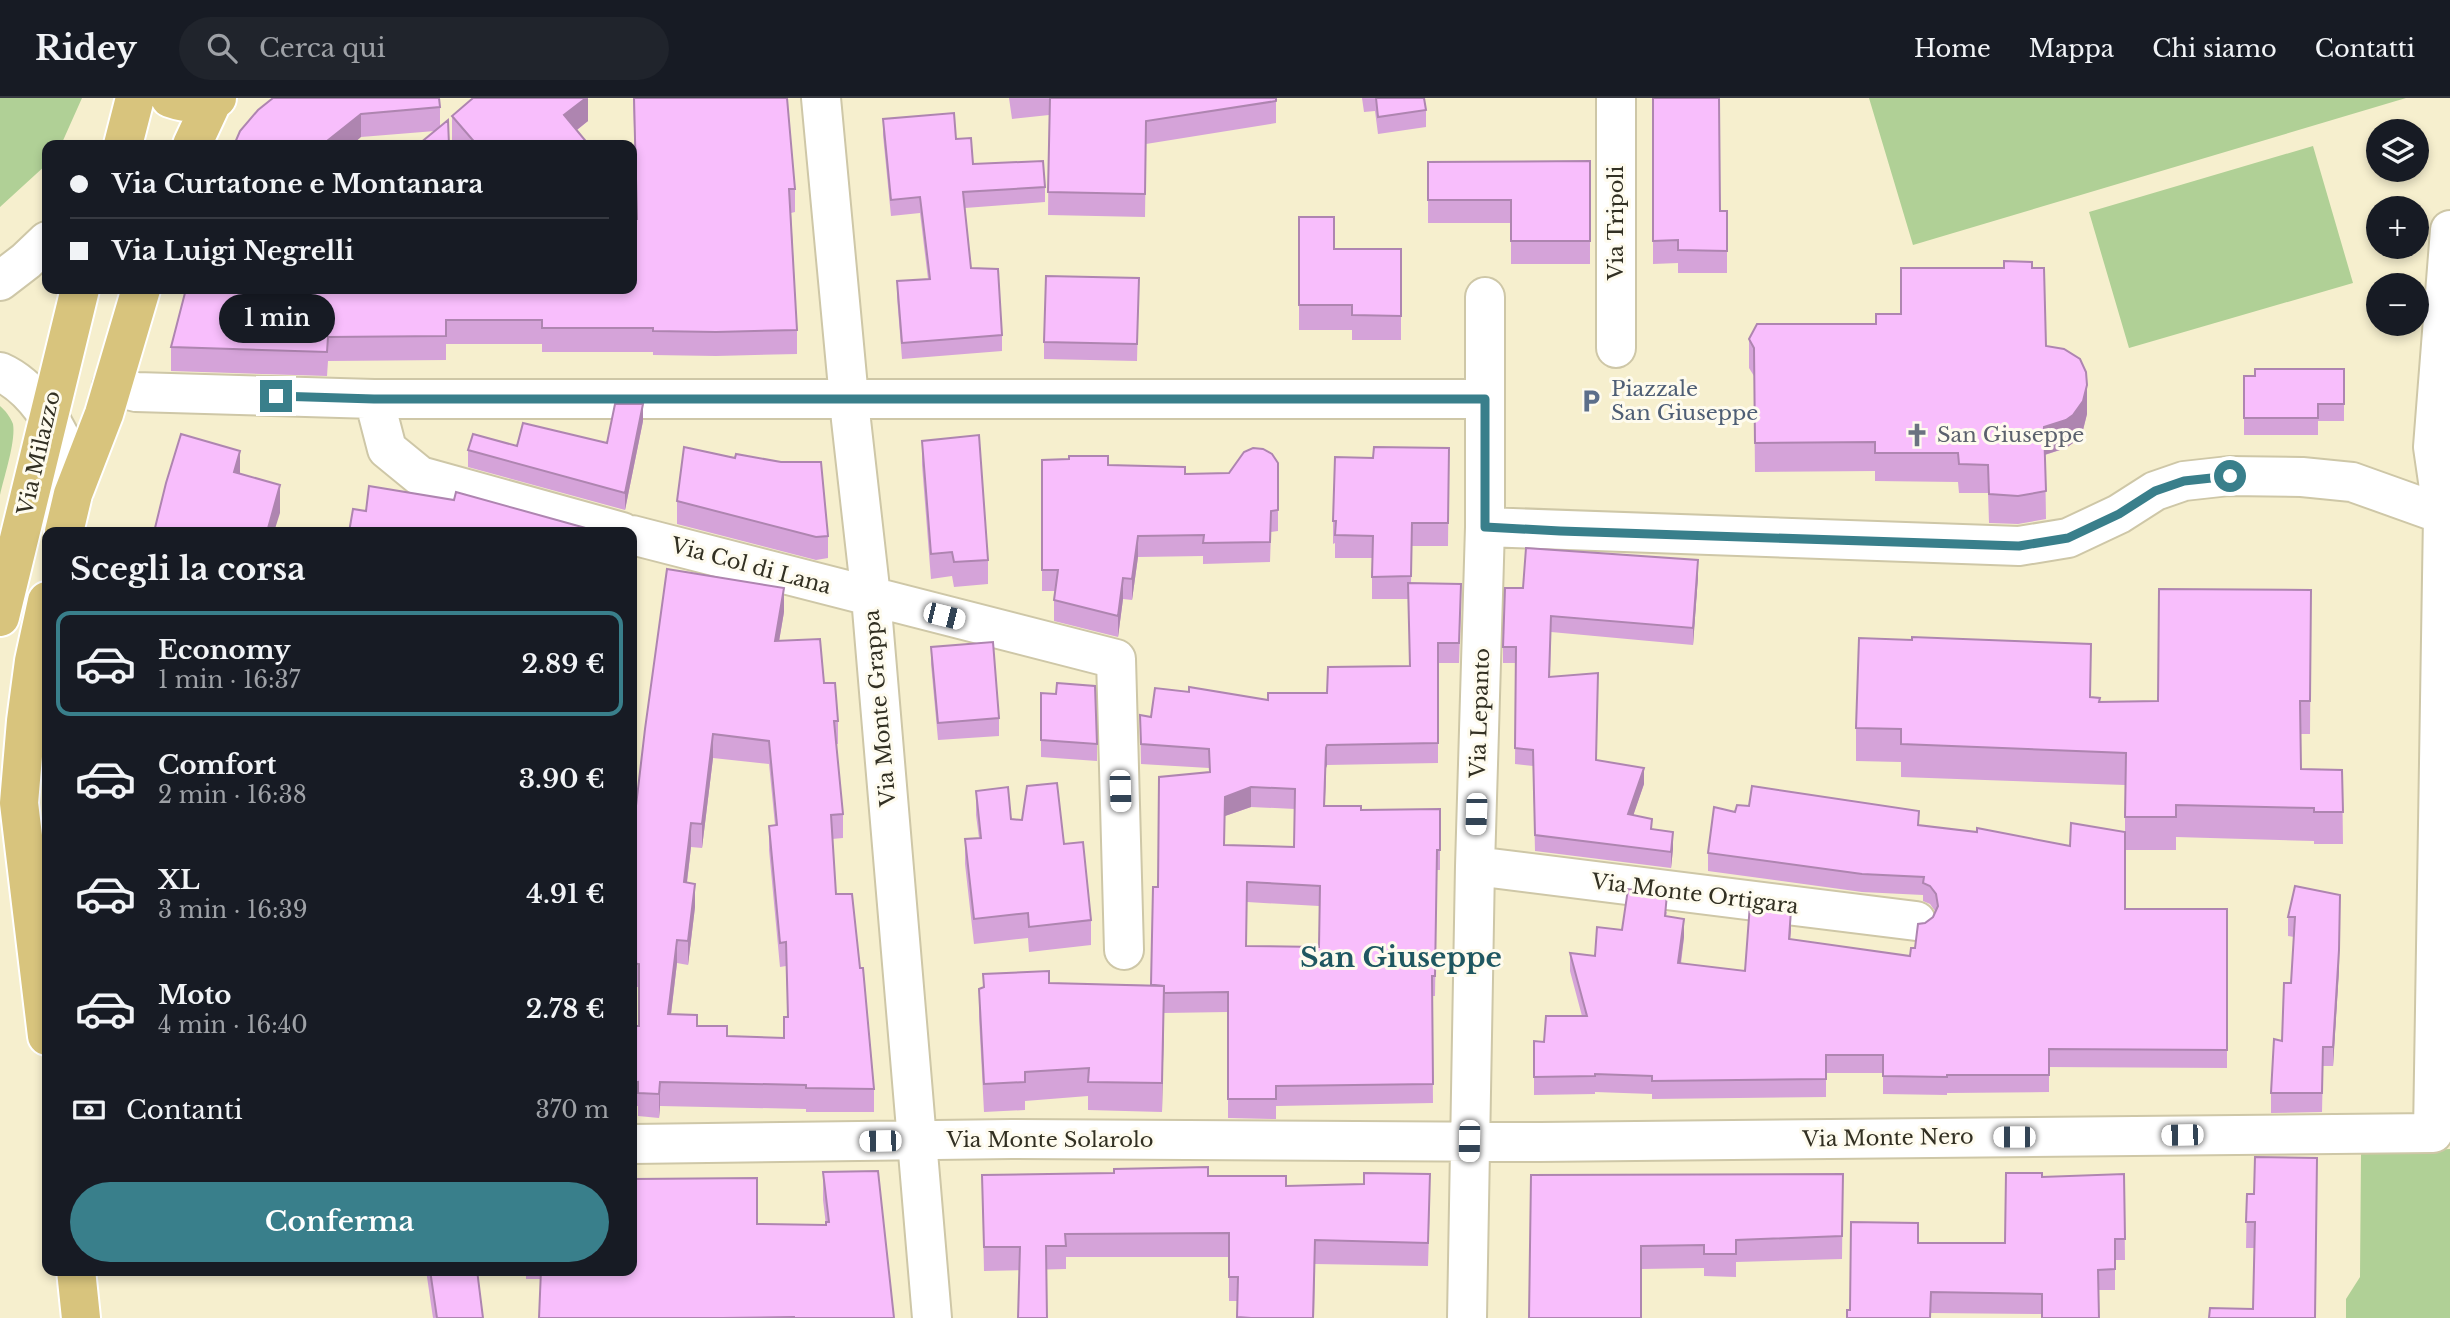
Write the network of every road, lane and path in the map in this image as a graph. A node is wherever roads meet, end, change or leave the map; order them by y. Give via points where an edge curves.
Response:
1 (135, 98) edge
2 (170, 98) edge
3 (821, 98) edge
4 (1616, 98) edge
5 (215, 99) edge
6 (124, 140) edge
7 (194, 140) edge
8 (2450, 230) edge
9 (42, 246) edge
10 (0, 281) edge
11 (78, 294) edge
12 (140, 294) edge
13 (1485, 297) dead end
14 (1616, 348) dead end
15 (0, 372) edge
16 (112, 386) junction
17 (374, 399) junction
18 (849, 399) junction
19 (1485, 399) junction
20 (47, 416) junction
21 (73, 494) junction
22 (2446, 516) edge
23 (65, 527) edge
24 (585, 527) edge
25 (1485, 527) junction
26 (637, 543) edge
27 (871, 597) junction
28 (0, 617) edge
29 (42, 627) edge
30 (0, 743) edge
31 (19, 803) junction
32 (1475, 866) junction
33 (1916, 921) dead end
34 (1124, 950) dead end
35 (42, 994) edge
36 (918, 1141) junction
37 (1469, 1141) junction
38 (637, 1144) edge
39 (77, 1276) edge
40 (81, 1318) edge
41 (932, 1318) edge
42 (1467, 1318) edge

1 - 6 main road
2 - 5 main road via 192,103
3 - 18 street, Via Monte Grappa
4 - 14 street, Via Tripoli
5 - 7 main road
8 - 22 street via 2433,447
9 - 10 street
11 - 20 main road, Via Milazzo
12 - 16 main road, Via Milazzo
13 - 19 street
15 - 20 street via 22,387
16 - 17 street via 136,391
16 - 21 main road, Via Milazzo
17 - 18 street
17 - 24 street, Via Col di Lana via 387,449 420,476
18 - 19 street
18 - 27 street, Via Monte Grappa
19 - 25 street
20 - 21 street via 68,458
20 - 28 main road, Via Milazzo
21 - 23 main road, Via Milazzo
22 - 25 street via 2352,482 2230,476 2184,481 2155,491 2068,538 2019,546
22 - 37 street, Via Monte Nero via 2433,1133
25 - 32 street, Via Lepanto
26 - 27 street, Via Col di Lana
27 - 34 street, Via Col di Lana via 1116,659
27 - 36 street, Via Monte Grappa
29 - 31 main road
30 - 31 main road
31 - 35 main road
32 - 33 street, Via Monte Ortigara
32 - 37 street, Via Lepanto
36 - 37 street, Via Monte Solarolo
36 - 38 street, Via Monte Solarolo
36 - 41 street, Via Monte Grappa
37 - 42 street, Via Lepanto
39 - 40 main road

